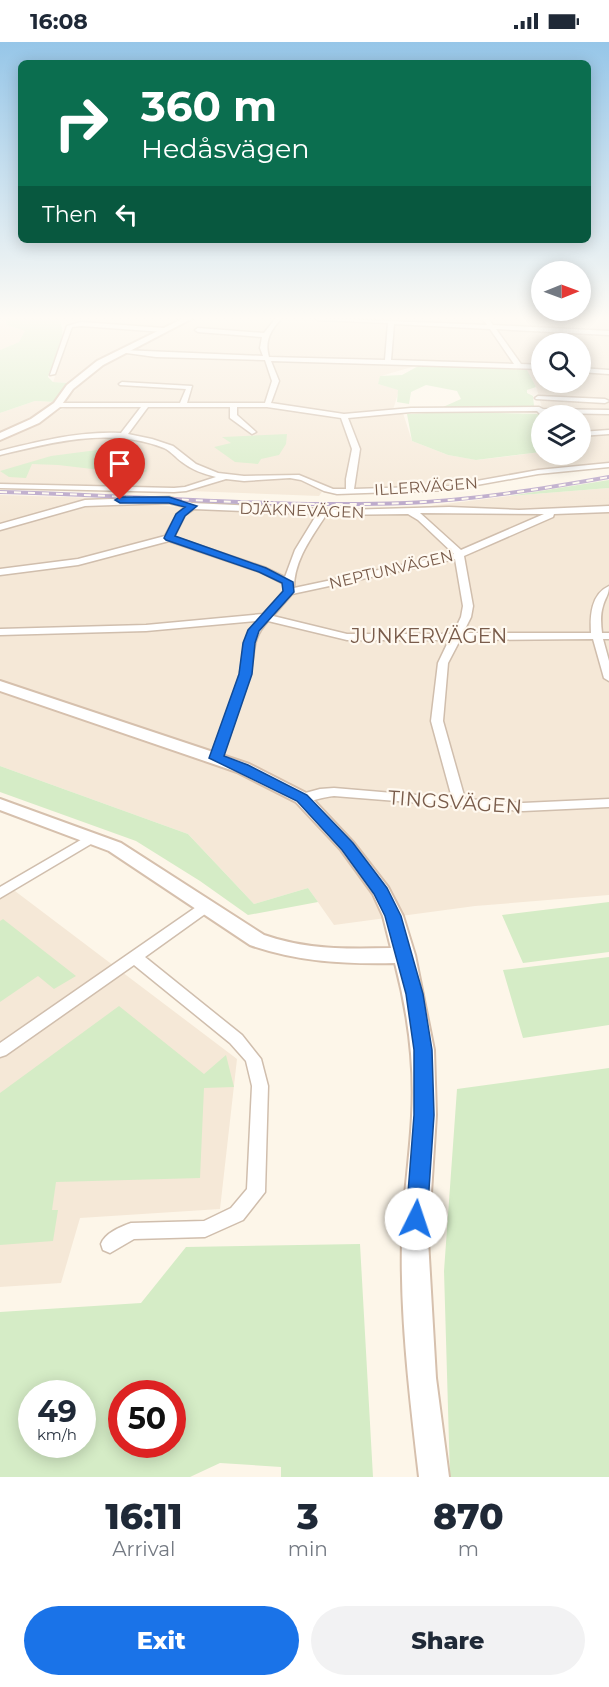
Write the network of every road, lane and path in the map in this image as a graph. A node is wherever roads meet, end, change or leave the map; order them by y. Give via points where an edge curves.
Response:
1 (72, 385) edge
2 (144, 385) edge
3 (273, 385) edge
4 (605, 401) dead end
5 (183, 404) junction
6 (235, 404) junction
7 (57, 405) junction
8 (146, 405) junction
9 (267, 405) junction
10 (541, 405) edge
11 (531, 412) edge
12 (591, 412) edge
13 (609, 412) edge
14 (344, 416) junction
15 (252, 432) dead end
16 (609, 432) edge
17 (591, 433) edge
18 (123, 436) junction
19 (0, 437) edge
20 (0, 453) edge
21 (609, 465) edge
22 (226, 477) junction
23 (0, 486) edge
24 (350, 491) junction
25 (192, 506) junction
26 (609, 509) edge
27 (410, 511) junction
28 (323, 512) junction
29 (557, 512) junction
30 (0, 527) edge
31 (169, 538) junction
32 (459, 553) junction
33 (0, 572) edge
34 (288, 587) junction
35 (609, 589) edge
36 (265, 617) junction
37 (0, 632) edge
38 (456, 636) junction
39 (596, 636) junction
40 (609, 636) edge
41 (609, 678) edge
42 (0, 686) edge
43 (216, 758) junction
44 (302, 798) junction
45 (460, 803) junction
46 (609, 803) edge
47 (0, 804) edge
48 (91, 838) junction
49 (0, 893) edge
50 (207, 906) junction
51 (405, 955) junction
52 (136, 957) junction
53 (0, 1051) edge
54 (110, 1244) dead end
55 (434, 1477) edge

1 - 7 street
2 - 5 street via 190,387
3 - 9 street
4 - 10 street via 538,393
5 - 6 street
5 - 8 street
6 - 9 street
6 - 15 street via 233,416
7 - 8 street
7 - 19 street via 35,421
8 - 18 street
9 - 14 street
11 - 14 street via 411,410
12 - 13 street
14 - 24 street via 356,449
16 - 17 street
18 - 20 street via 57,439
18 - 22 street via 170,448 192,465
21 - 24 street, ILLERVÄGEN via 538,472 449,488
22 - 23 street via 174,490
22 - 24 street, ILLERVÄGEN via 293,476 307,479 326,491
25 - 28 street, DJÄKNEVÄGEN
25 - 30 street, DJÄKNEVÄGEN via 169,500 85,503
25 - 31 street via 181,514
26 - 29 street, DJÄKNEVÄGEN
27 - 28 street, DJÄKNEVÄGEN
27 - 29 street, DJÄKNEVÄGEN
27 - 32 street
28 - 34 street via 292,566
29 - 32 street, NEPTUNVÄGEN
31 - 33 street via 78,562
31 - 34 street via 263,570
32 - 34 street, NEPTUNVÄGEN via 454,558
32 - 38 street via 468,606
34 - 36 street
35 - 39 street via 600,596
36 - 37 street, JUNKERVÄGEN via 146,628
36 - 38 street, JUNKERVÄGEN via 347,637
36 - 43 street via 249,643 245,674
38 - 39 street, JUNKERVÄGEN
38 - 45 street via 443,663 437,721
39 - 40 street, JUNKERVÄGEN
39 - 41 street
42 - 43 street
43 - 44 street
44 - 45 street, TINGSVÄGEN via 334,792
44 - 51 street via 347,846 381,892
45 - 46 street, TINGSVÄGEN via 558,807
47 - 48 street
48 - 49 street
48 - 50 street via 115,847
50 - 51 street via 257,940 279,949 322,956
50 - 52 street
51 - 55 street via 423,1050 424,1115 415,1240 422,1378
52 - 53 street
52 - 54 street via 236,1039 253,1059 260,1086 256,1192 237,1214 205,1229 131,1231

